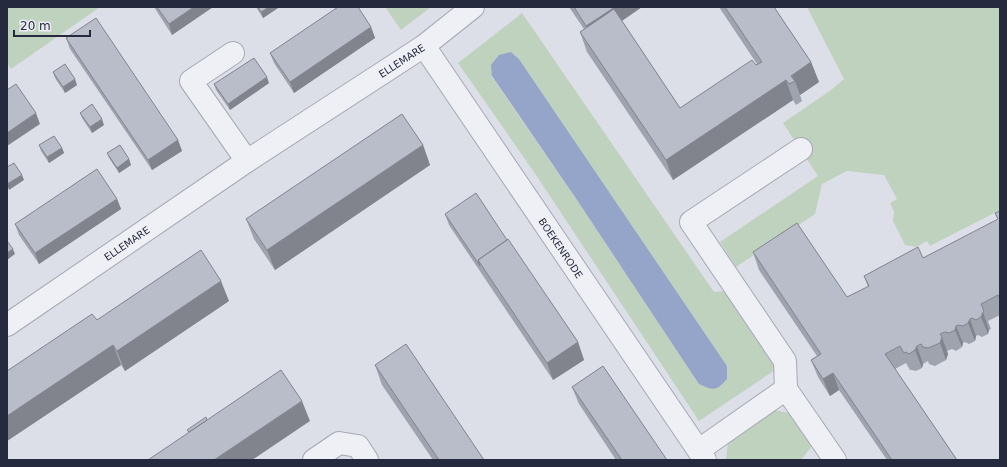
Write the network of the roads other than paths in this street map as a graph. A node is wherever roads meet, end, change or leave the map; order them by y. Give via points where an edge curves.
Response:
1 (473, 7) edge
2 (424, 46) junction
3 (233, 52) dead end
4 (801, 149) dead end
5 (247, 161) junction
6 (7, 325) edge
7 (786, 389) junction
8 (702, 455) edge
9 (314, 460) edge
10 (367, 460) edge
11 (835, 460) edge

1 - 2 street, ELLEMARE
2 - 5 street, ELLEMARE
2 - 8 street, BOEKENRODE
3 - 5 street via 192,80
4 - 7 street via 691,222 785,360
5 - 6 street, ELLEMARE
7 - 8 street, BOEKENRODE
7 - 11 street
9 - 10 street via 339,444 358,446

